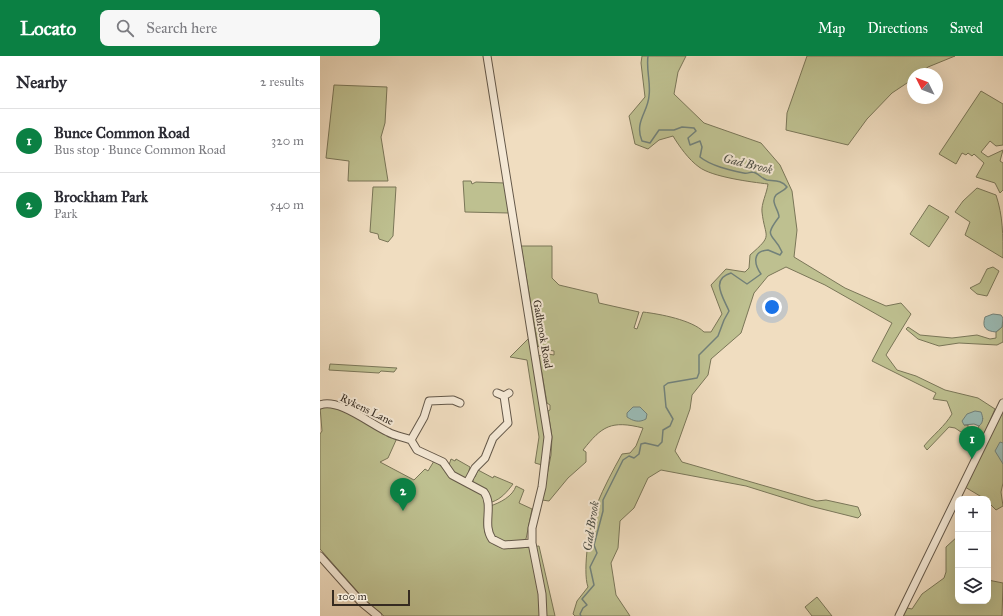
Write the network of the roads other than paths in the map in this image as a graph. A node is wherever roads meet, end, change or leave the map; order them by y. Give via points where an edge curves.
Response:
1 (487, 56) edge
2 (503, 394) dead end
3 (460, 403) dead end
4 (1003, 403) edge
5 (320, 405) edge
6 (411, 440) junction
7 (468, 483) junction
8 (532, 543) junction
9 (320, 556) edge
10 (378, 616) edge
11 (543, 616) edge
12 (899, 616) edge

1 - 8 street, Gadbrook Road via 548,437 542,487 532,528
2 - 7 street via 508,423 493,438 485,458 475,468
3 - 6 street via 453,400 429,401 424,417
4 - 12 street
5 - 6 street, Rykens Lane via 324,403 340,406 388,432
6 - 7 street, Rykens Lane via 417,450 443,462 452,475
7 - 8 street, Rykens Lane via 480,489 487,497 486,527 492,539 504,545
8 - 11 street, Gadbrook Road via 542,594
9 - 10 street

